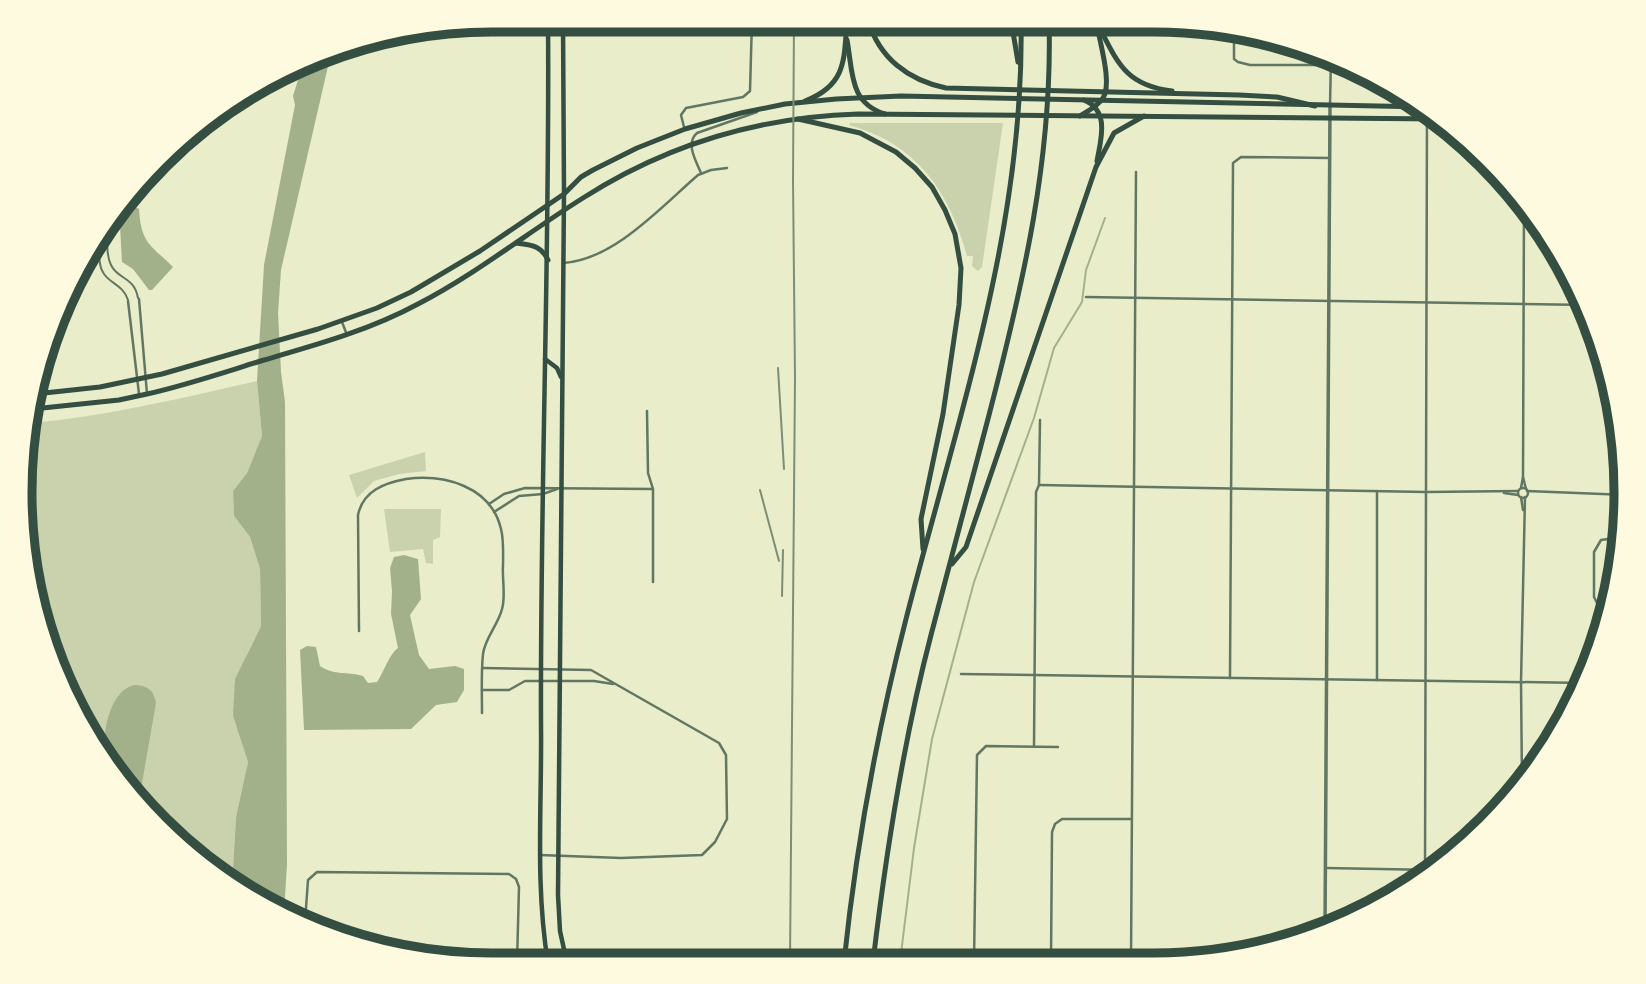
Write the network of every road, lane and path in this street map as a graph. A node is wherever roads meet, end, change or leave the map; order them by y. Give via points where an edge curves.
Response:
1 (548, 32) edge
2 (564, 32) edge
3 (752, 32) edge
4 (873, 32) edge
5 (1013, 32) edge
6 (1021, 32) edge
7 (1049, 32) edge
8 (1098, 32) edge
9 (1101, 32) edge
10 (846, 34) joint
11 (1234, 38) edge
12 (1325, 65) edge
13 (1331, 67) edge
14 (1020, 76) junction
15 (1106, 92) junction
16 (1203, 94) junction
17 (859, 98) junction
18 (1084, 100) junction
19 (1102, 100) junction
20 (805, 101) junction
21 (774, 106) junction
22 (1315, 106) junction
23 (1330, 106) junction
24 (1095, 107) junction
25 (1406, 107) edge
26 (884, 114) junction
27 (1080, 116) junction
28 (1101, 116) junction
29 (1144, 116) junction
30 (1330, 117) junction
31 (797, 119) junction
32 (1423, 119) edge
33 (1427, 122) edge
34 (685, 129) junction
35 (691, 144) junction
36 (1330, 158) junction
37 (1096, 167) junction
38 (727, 168) dead end
39 (1136, 172) dead end
40 (701, 173) junction
41 (564, 194) junction
42 (548, 206) junction
43 (564, 211) junction
44 (1524, 219) edge
45 (548, 222) junction
46 (108, 237) edge
47 (516, 243) junction
48 (101, 250) edge
49 (548, 260) junction
50 (563, 263) junction
51 (1087, 297) dead end
52 (1134, 297) junction
53 (139, 299) joint
54 (1232, 299) junction
55 (128, 300) joint
56 (1329, 301) junction
57 (1426, 303) junction
58 (1524, 304) junction
59 (1574, 305) edge
60 (342, 321) junction
61 (347, 335) junction
62 (545, 359) junction
63 (561, 377) junction
64 (145, 378) junction
65 (136, 380) junction
66 (42, 393) edge
67 (147, 394) junction
68 (139, 396) junction
69 (39, 408) edge
70 (647, 411) dead end
71 (1040, 420) dead end
72 (1039, 485) junction
73 (1133, 486) junction
74 (543, 487) junction
75 (561, 488) junction
76 (653, 489) junction
77 (1231, 489) junction
78 (1328, 490) junction
79 (1377, 491) junction
80 (1426, 492) junction
81 (1523, 493) junction
82 (543, 494) junction
83 (1614, 495) edge
84 (489, 504) junction
85 (494, 512) junction
86 (1612, 538) edge
87 (923, 556) junction
88 (950, 566) junction
89 (653, 582) dead end
90 (1600, 608) edge
91 (359, 631) dead end
92 (483, 668) junction
93 (559, 668) junction
94 (540, 669) junction
95 (961, 674) dead end
96 (1035, 675) junction
97 (1132, 677) junction
98 (1230, 678) junction
99 (1328, 680) junction
100 (1377, 680) junction
101 (559, 681) junction
102 (1424, 681) junction
103 (541, 682) junction
104 (1521, 682) junction
105 (1573, 683) edge
106 (615, 684) junction
107 (482, 690) junction
108 (482, 713) dead end
109 (1034, 746) junction
110 (1058, 747) dead end
111 (1522, 768) edge
112 (1131, 819) junction
113 (540, 855) junction
114 (558, 856) junction
115 (1424, 864) edge
116 (1326, 868) junction
117 (1417, 870) edge
118 (306, 913) edge
119 (1325, 919) edge
120 (517, 953) edge
121 (547, 953) edge
122 (565, 953) edge
123 (845, 953) edge
124 (874, 953) edge
125 (974, 953) edge
126 (1051, 953) edge
127 (1130, 953) edge

1 - 42 main road
2 - 41 main road
3 - 34 street via 750,91 743,97 686,108 681,115
4 - 15 main road via 889,59 930,85
5 - 14 main road
6 - 14 main road
7 - 88 main road via 1046,133 1022,287
8 - 15 main road
9 - 16 main road via 1113,57 1132,77 1154,88
10 - 17 main road
10 - 20 main road via 836,82 822,95
11 - 12 street via 1238,62
13 - 23 street
14 - 87 main road via 1010,197 996,276
15 - 16 main road
15 - 19 main road
16 - 22 main road via 1277,97
17 - 18 main road
17 - 20 main road
17 - 26 main road
18 - 19 main road
18 - 24 main road
19 - 22 main road
19 - 24 main road
20 - 21 main road
21 - 34 main road
21 - 35 street via 697,133
22 - 23 main road
23 - 25 main road
23 - 30 street
24 - 27 main road
24 - 28 main road
26 - 27 main road
26 - 31 main road
27 - 28 main road
28 - 29 main road
28 - 37 main road
29 - 30 main road
29 - 37 main road via 1114,133
30 - 32 main road
30 - 36 street
31 - 35 main road
31 - 87 main road via 852,130 896,152 932,187 955,234 961,268 959,305 921,519
33 - 57 street
34 - 41 main road via 602,165
35 - 40 street
35 - 43 main road via 628,172
36 - 54 street via 1235,160
36 - 56 street
37 - 88 main road via 966,547
38 - 40 street
39 - 52 street
40 - 50 street via 606,251
41 - 42 main road
41 - 43 main road
42 - 45 main road
42 - 60 main road via 411,292
43 - 45 main road
43 - 50 main road
44 - 58 street
45 - 47 main road
45 - 49 main road
46 - 53 lane via 109,261 133,284
47 - 49 main road via 537,247
47 - 61 main road via 417,305
48 - 55 lane via 101,268
49 - 62 main road
50 - 63 main road
51 - 52 street
52 - 54 street
52 - 73 street
53 - 64 street
54 - 56 street
54 - 77 street
55 - 65 street
56 - 57 street
56 - 78 street
57 - 58 street
57 - 80 street
58 - 59 street
58 - 81 street
60 - 61 street
60 - 64 main road
61 - 67 main road
62 - 63 main road
62 - 74 main road
63 - 75 main road
64 - 65 main road
64 - 67 street
65 - 66 main road
65 - 68 street
67 - 68 main road
68 - 69 main road
70 - 76 street via 648,473
71 - 72 street
72 - 73 street
72 - 96 street
73 - 77 street
73 - 97 street
74 - 75 street
74 - 82 main road
74 - 84 street via 517,489
75 - 76 street
75 - 82 street
75 - 93 main road
76 - 89 street
77 - 78 street
77 - 98 street
78 - 79 street
78 - 99 street
79 - 80 street
79 - 100 street
80 - 81 street
80 - 102 street
81 - 83 street
81 - 104 street
82 - 85 street via 519,496
82 - 94 main road
84 - 85 street
84 - 91 street via 472,489 436,478 401,480 366,495 358,513
85 - 92 street via 502,530 503,600 483,651
86 - 90 street via 1601,540 1594,552 1595,602
87 - 123 main road via 876,753
88 - 124 main road via 904,757
92 - 94 street
92 - 107 street
93 - 94 street
93 - 101 main road
93 - 106 street via 591,670
94 - 103 main road
95 - 96 street
96 - 97 street
96 - 109 street
97 - 98 street
97 - 112 street
98 - 99 street
99 - 100 street
99 - 116 street
100 - 102 street
101 - 103 street
101 - 106 street
101 - 114 main road
102 - 104 street
102 - 115 street
103 - 107 street via 525,681 509,690
103 - 113 main road
104 - 105 street
104 - 111 street
106 - 114 street via 724,749 727,819 709,849 698,856
107 - 108 street
109 - 110 street
109 - 125 street via 986,746 976,760
112 - 126 street via 1062,819 1055,824
112 - 127 street
113 - 114 street
113 - 121 main road
114 - 122 main road
116 - 117 street
116 - 119 street
118 - 120 street via 308,880 317,872 509,874 519,887

